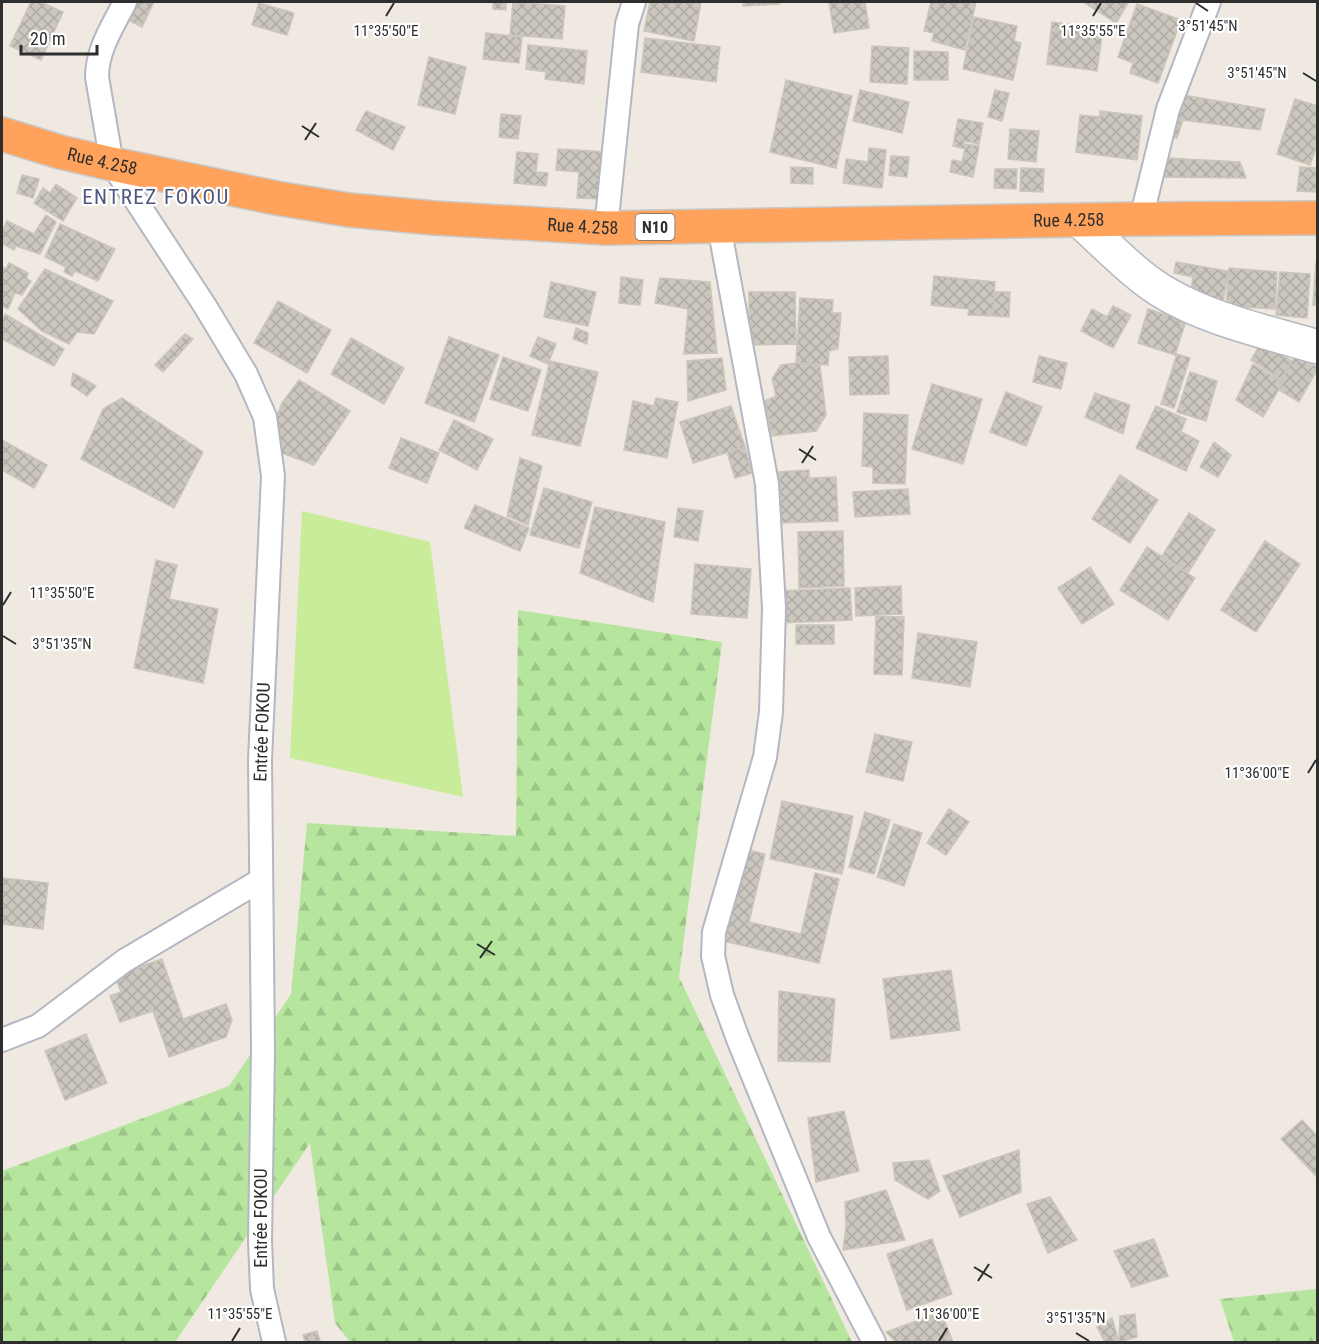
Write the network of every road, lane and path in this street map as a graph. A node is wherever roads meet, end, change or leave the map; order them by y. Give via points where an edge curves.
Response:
1 (125, 2) edge
2 (634, 2) edge
3 (1209, 2) edge
4 (2, 134) edge
5 (112, 164) junction
6 (1317, 218) edge
7 (1141, 219) junction
8 (1078, 220) junction
9 (719, 226) junction
10 (606, 228) junction
11 (1317, 347) edge
12 (261, 880) junction
13 (2, 1041) edge
14 (274, 1342) edge
15 (874, 1342) edge

1 - 5 street via 97,64
2 - 10 street via 627,24
3 - 7 street via 1168,110
4 - 5 highway, Rue 4.258 / N10
5 - 10 highway, Rue 4.258 / N10 via 350,210
5 - 12 street, Entrée FOKOU via 246,374 265,417 273,476 260,760
6 - 7 highway, Rue 4.258 / N10
7 - 8 highway, Rue 4.258 / N10
8 - 9 highway, Rue 4.258 / N10
8 - 11 main road via 1147,282 1190,306
9 - 10 highway, Rue 4.258 / N10
9 - 15 street via 767,484 774,608 765,757 714,932 713,956 734,1028 819,1237
12 - 13 street via 124,961 38,1026
12 - 14 street, Entrée FOKOU via 260,1240 262,1289

